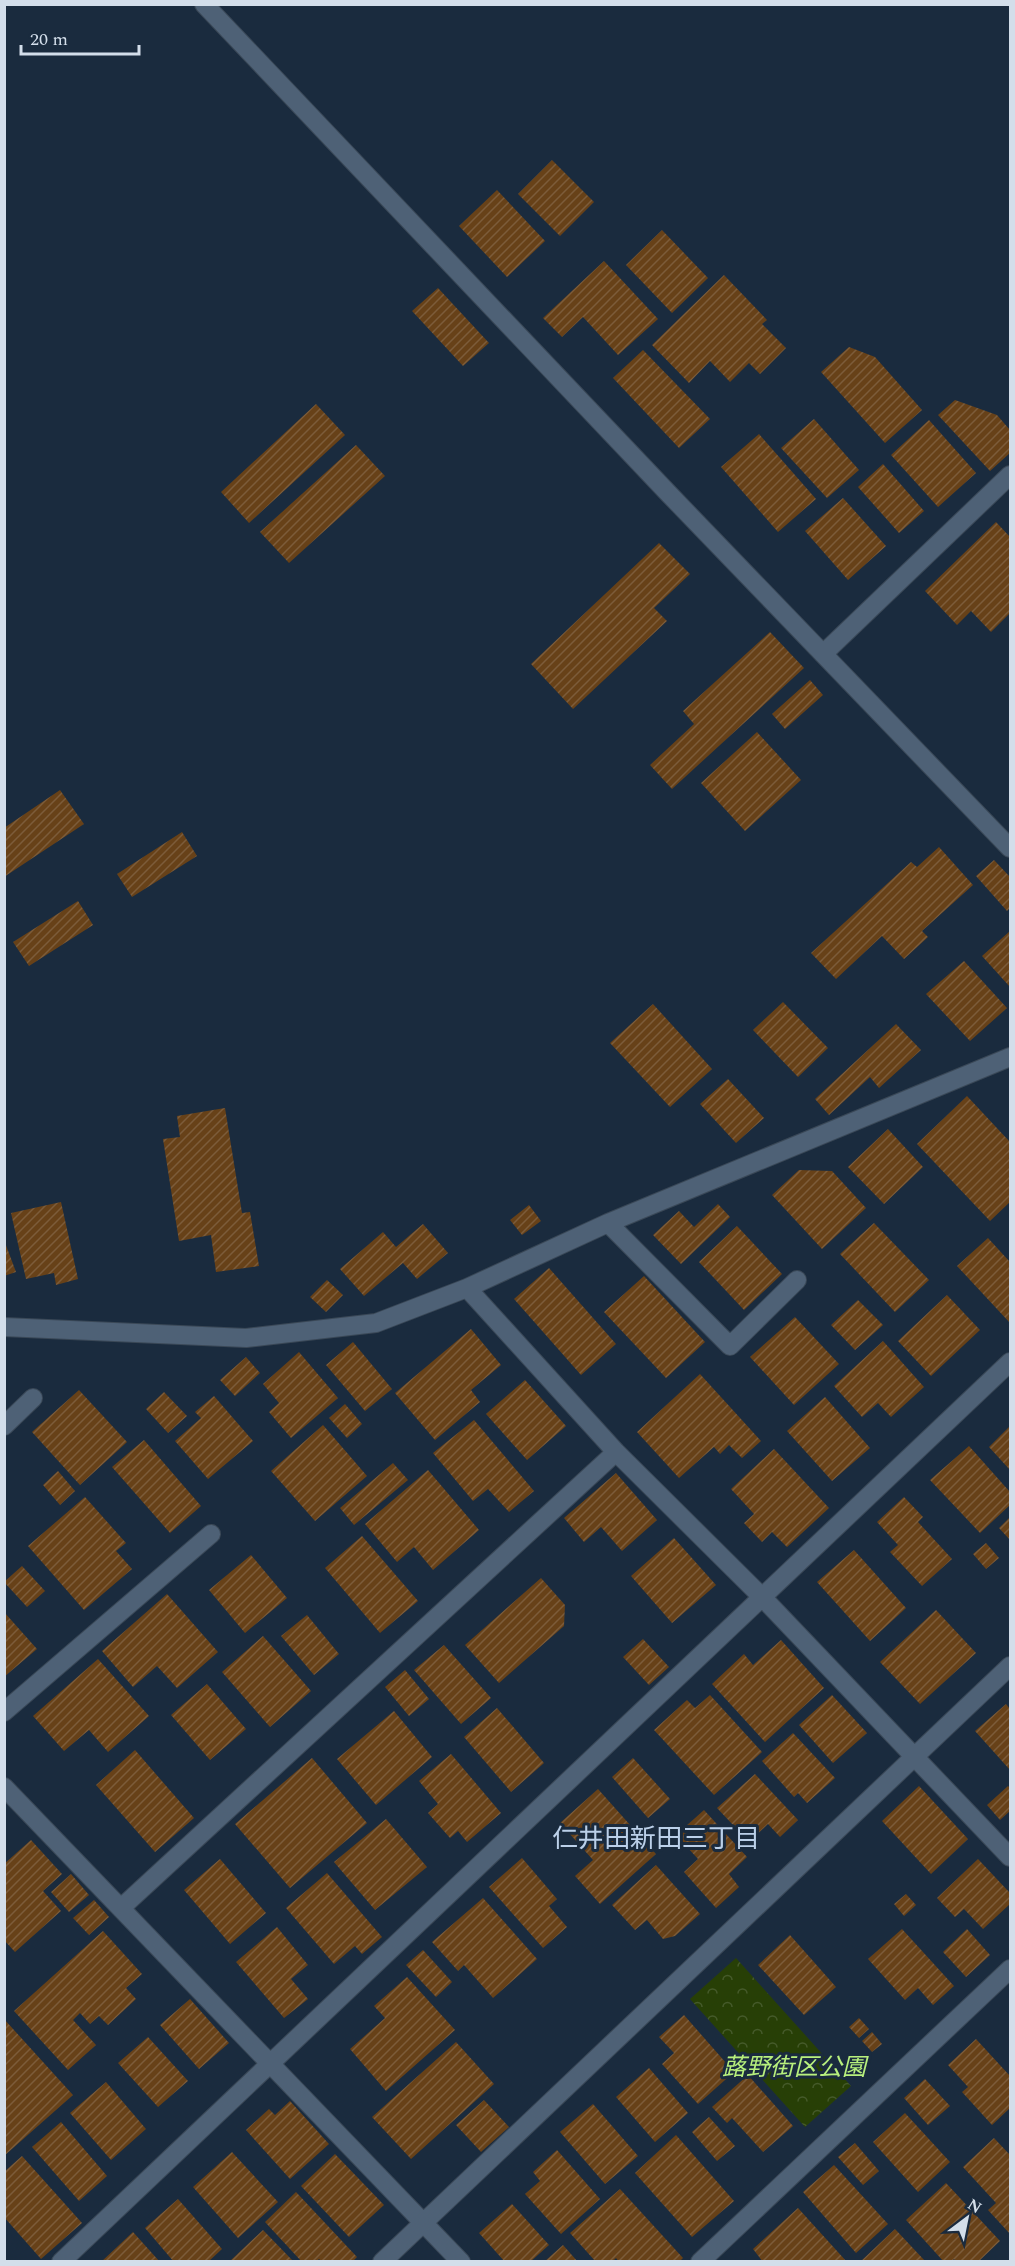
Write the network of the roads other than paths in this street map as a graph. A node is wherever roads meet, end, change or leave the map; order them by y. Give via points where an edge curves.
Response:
1 (204, 4) edge
2 (1011, 475) edge
3 (823, 654) junction
4 (1011, 848) edge
5 (1011, 1057) edge
6 (608, 1223) junction
7 (797, 1280) dead end
8 (467, 1288) junction
9 (4, 1326) edge
10 (1011, 1362) edge
11 (33, 1398) dead end
12 (4, 1426) edge
13 (616, 1452) junction
14 (211, 1533) dead end
15 (763, 1598) junction
16 (1011, 1666) edge
17 (4, 1712) edge
18 (914, 1757) junction
19 (4, 1787) edge
20 (1011, 1857) edge
21 (121, 1908) junction
22 (1011, 1969) edge
23 (271, 2064) junction
24 (423, 2222) junction
25 (61, 2262) edge
26 (382, 2262) edge
27 (460, 2262) edge
28 (700, 2262) edge

1 - 3 street
2 - 3 street
3 - 4 street
5 - 6 street
6 - 7 street via 730,1346
6 - 8 street
8 - 9 street via 376,1323 246,1338
8 - 13 street
10 - 15 street
11 - 12 street
13 - 15 street
13 - 21 street
14 - 17 street
15 - 18 street
15 - 23 street
16 - 18 street
18 - 20 street
18 - 24 street
19 - 21 street
21 - 23 street
22 - 28 street
23 - 24 street
23 - 25 street
24 - 26 street
24 - 27 street

